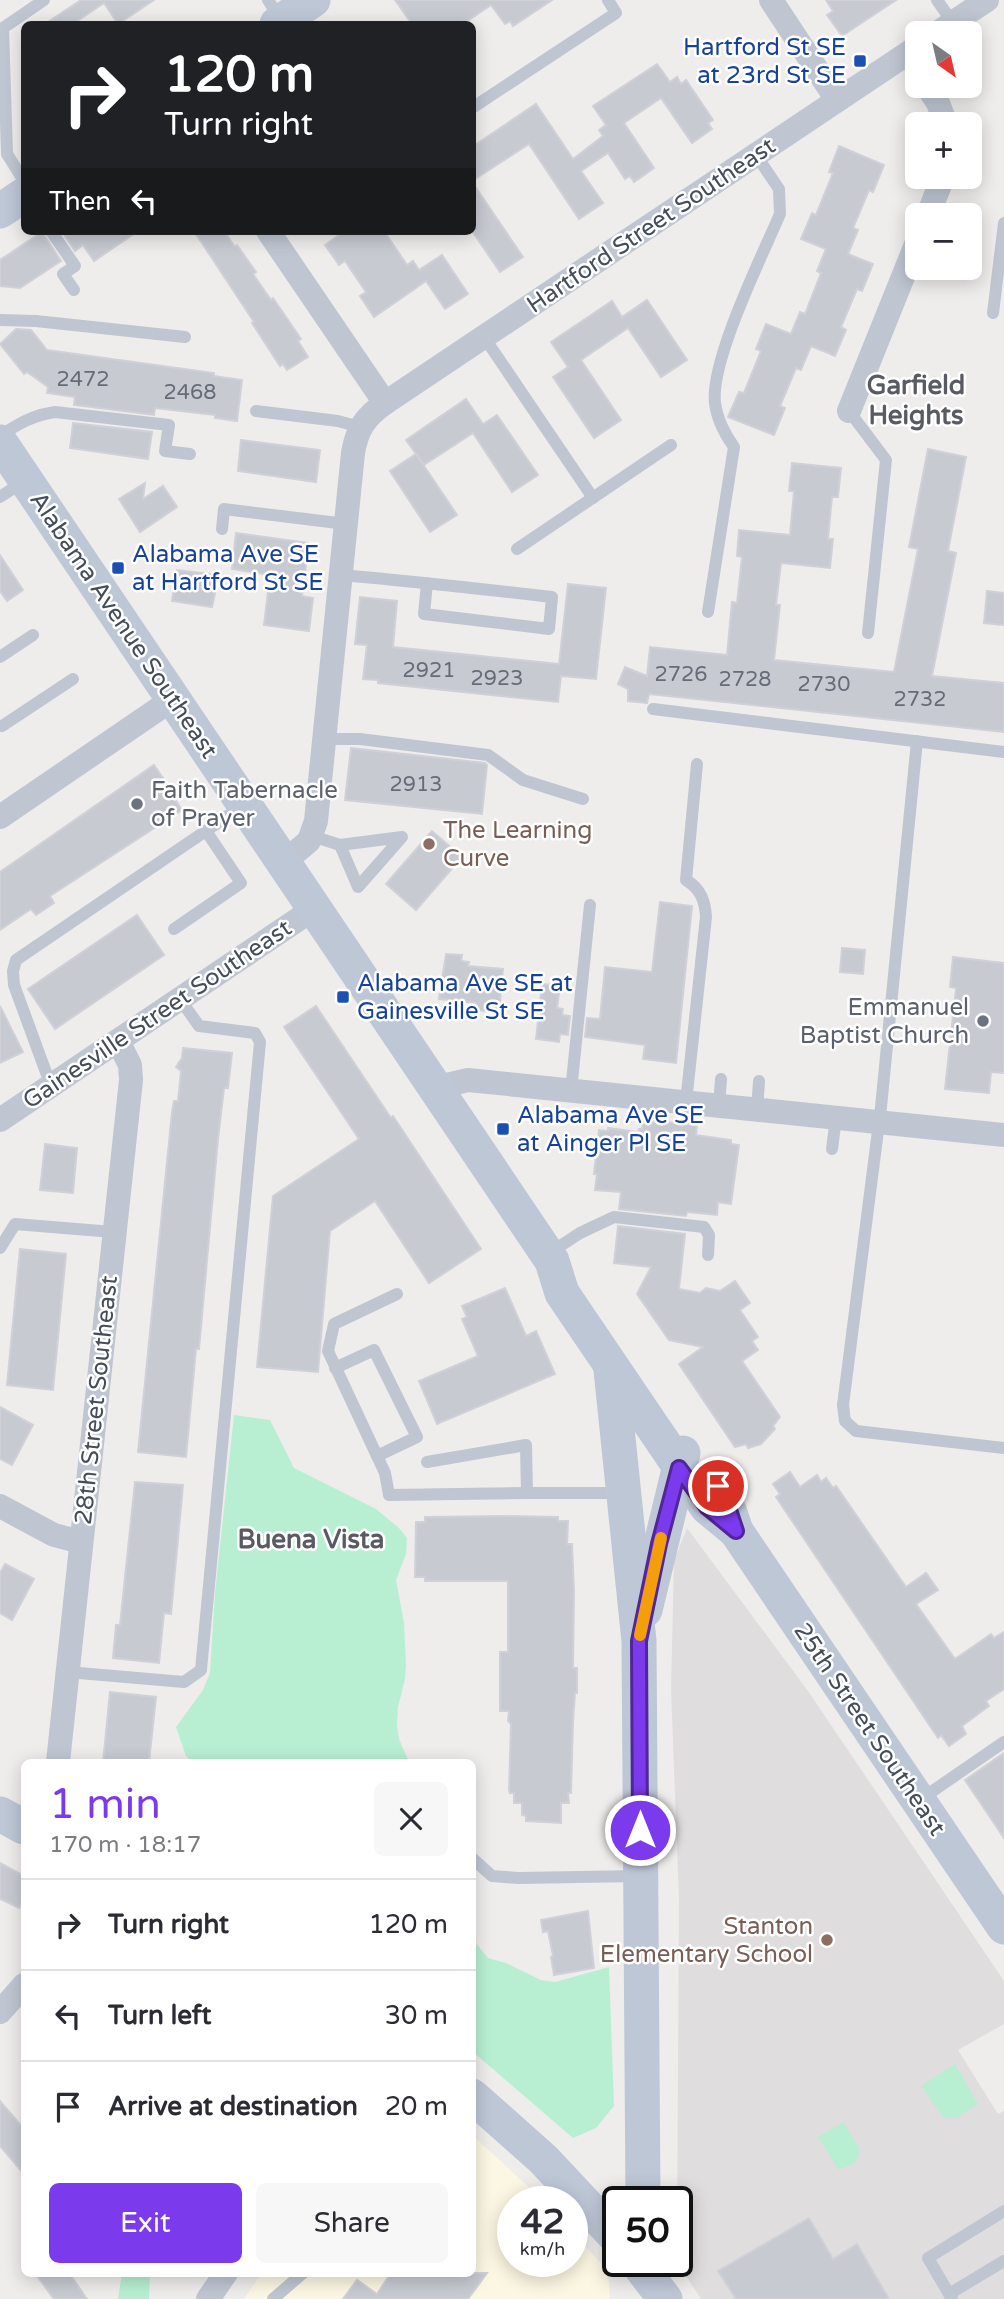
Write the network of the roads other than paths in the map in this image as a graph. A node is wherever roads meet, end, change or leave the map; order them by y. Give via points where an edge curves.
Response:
1 (44, 0) edge
2 (313, 0) edge
3 (608, 0) edge
4 (771, 0) edge
5 (937, 0) edge
6 (987, 0) edge
7 (276, 15) edge
8 (943, 21) edge
9 (956, 21) edge
10 (905, 62) edge
11 (837, 100) junction
12 (476, 105) edge
13 (756, 155) junction
14 (21, 176) edge
15 (21, 197) edge
16 (0, 211) edge
17 (1004, 223) edge
18 (54, 235) edge
19 (271, 235) edge
20 (905, 272) edge
21 (74, 290) dead end
22 (993, 313) dead end
23 (0, 320) edge
24 (185, 337) dead end
25 (484, 337) junction
26 (385, 403) junction
27 (256, 411) dead end
28 (849, 411) joint
29 (360, 427) junction
30 (0, 436) edge
31 (0, 442) edge
32 (671, 445) dead end
33 (190, 454) dead end
34 (13, 489) edge
35 (593, 498) junction
36 (346, 524) junction
37 (222, 529) dead end
38 (517, 548) dead end
39 (341, 575) junction
40 (427, 583) junction
41 (708, 612) dead end
42 (868, 632) dead end
43 (33, 635) dead end
44 (0, 657) edge
45 (73, 679) dead end
46 (173, 699) junction
47 (653, 709) dead end
48 (1, 725) edge
49 (324, 739) junction
50 (916, 741) junction
51 (1004, 752) edge
52 (697, 764) dead end
53 (583, 799) dead end
54 (245, 804) junction
55 (0, 817) edge
56 (206, 831) junction
57 (312, 836) junction
58 (340, 845) junction
59 (284, 862) junction
60 (590, 905) dead end
61 (315, 908) junction
62 (174, 929) dead end
63 (180, 999) junction
64 (118, 1041) junction
65 (721, 1079) dead end
66 (759, 1081) dead end
67 (51, 1086) junction
68 (434, 1088) junction
69 (571, 1091) junction
70 (686, 1102) junction
71 (719, 1106) junction
72 (757, 1110) junction
73 (836, 1118) junction
74 (0, 1121) edge
75 (879, 1122) junction
76 (1004, 1135) edge
77 (832, 1149) dead end
78 (113, 1232) junction
79 (0, 1248) edge
80 (708, 1255) dead end
81 (550, 1258) junction
82 (397, 1294) dead end
83 (611, 1367) junction
84 (335, 1368) junction
85 (1004, 1448) edge
86 (683, 1454) junction
87 (377, 1456) junction
88 (427, 1462) dead end
89 (527, 1493) junction
90 (624, 1493) junction
91 (0, 1506) edge
92 (81, 1542) junction
93 (639, 1641) junction
94 (68, 1672) junction
95 (1004, 1742) edge
96 (58, 1759) edge
97 (918, 1801) junction
98 (0, 1814) edge
99 (21, 1825) edge
100 (476, 1861) edge
101 (640, 1876) junction
102 (1004, 1927) edge
103 (21, 1988) edge
104 (0, 2012) edge
105 (476, 2100) edge
106 (643, 2186) edge
107 (1004, 2211) edge
108 (602, 2222) edge
109 (1004, 2261) edge
110 (223, 2277) edge
111 (298, 2277) edge
112 (645, 2277) edge
113 (950, 2297) edge
114 (208, 2299) edge
115 (272, 2299) edge
116 (666, 2299) edge

1 - 14 lane via 4,28 7,154
2 - 7 main road
3 - 12 lane via 617,13
4 - 11 street
5 - 8 lane
6 - 9 street
10 - 11 street, Hartford Street Southeast
11 - 13 street, Hartford Street Southeast
13 - 25 street, Hartford Street Southeast
13 - 41 lane via 779,189 780,214 721,359 715,401 721,427 734,447
15 - 16 main road
17 - 22 lane
18 - 21 lane via 75,265 63,274
19 - 26 street
20 - 28 street
23 - 24 lane
25 - 26 street, Hartford Street Southeast
25 - 35 lane
26 - 29 street, Hartford Street Southeast
27 - 29 lane
28 - 42 lane via 886,460
29 - 36 street
30 - 33 lane via 39,414 55,412 169,425 165,451
31 - 34 main road, Alabama Avenue Southeast
32 - 35 lane
34 - 46 main road, Alabama Avenue Southeast
35 - 38 lane
36 - 37 lane via 224,509
36 - 39 street
39 - 40 lane
39 - 49 street
40 - 40 lane via 552,597 549,629 424,614
43 - 44 lane
45 - 48 lane
46 - 54 main road, Alabama Avenue Southeast
46 - 55 street
47 - 50 lane
49 - 53 lane via 488,755 523,780
49 - 57 street
50 - 51 lane
50 - 75 lane
52 - 70 lane via 686,880 705,901 706,917
54 - 56 lane
54 - 59 main road, Alabama Avenue Southeast
56 - 62 lane via 242,883
56 - 67 lane via 16,960 14,985
57 - 58 lane
57 - 59 street
58 - 58 lane via 377,840 402,837 358,887
59 - 61 main road, Alabama Avenue Southeast
60 - 69 lane
61 - 63 street, Gainesville Street Southeast
61 - 68 main road, Alabama Avenue Southeast
63 - 64 street, Gainesville Street Southeast
63 - 94 lane via 199,1026 255,1033 260,1042 201,1670 184,1682
64 - 67 street, Gainesville Street Southeast
64 - 78 street, 28th Street Southeast via 130,1065 131,1080
65 - 71 lane
66 - 72 lane
67 - 74 street, Gainesville Street Southeast
68 - 69 street via 468,1080
68 - 81 main road, Alabama Avenue Southeast
69 - 70 street
70 - 71 street
71 - 72 street
72 - 73 street
73 - 75 street
73 - 77 lane
75 - 76 street
75 - 85 lane via 843,1405 845,1421 856,1432
78 - 79 lane via 15,1224
78 - 92 street, 28th Street Southeast
80 - 81 lane via 709,1235 704,1227 614,1217 580,1233
81 - 83 main road, Alabama Avenue Southeast via 562,1293
81 - 86 main road, Alabama Avenue Southeast via 579,1281
82 - 84 lane via 334,1324 328,1351
83 - 86 main road, Alabama Avenue Southeast
83 - 90 main road, Alabama Avenue Southeast
84 - 87 lane
84 - 87 lane via 374,1350 417,1437
86 - 93 main road, Alabama Avenue Southeast
86 - 97 main road, 25th Street Southeast via 707,1507 736,1531
87 - 89 lane via 389,1495
88 - 89 lane via 526,1445
89 - 90 lane
90 - 93 main road, Alabama Avenue Southeast
91 - 92 street via 54,1535
92 - 94 street, 28th Street Southeast
93 - 101 main road, Alabama Avenue Southeast
94 - 96 street, 28th Street Southeast
95 - 97 lane
97 - 102 main road, 25th Street Southeast
98 - 99 main road
100 - 101 lane via 492,1875 518,1878
101 - 106 main road, Alabama Avenue Southeast
103 - 104 street
105 - 108 main road via 543,2159
107 - 113 lane via 928,2258
109 - 113 lane
110 - 114 street
111 - 115 lane
112 - 116 main road

